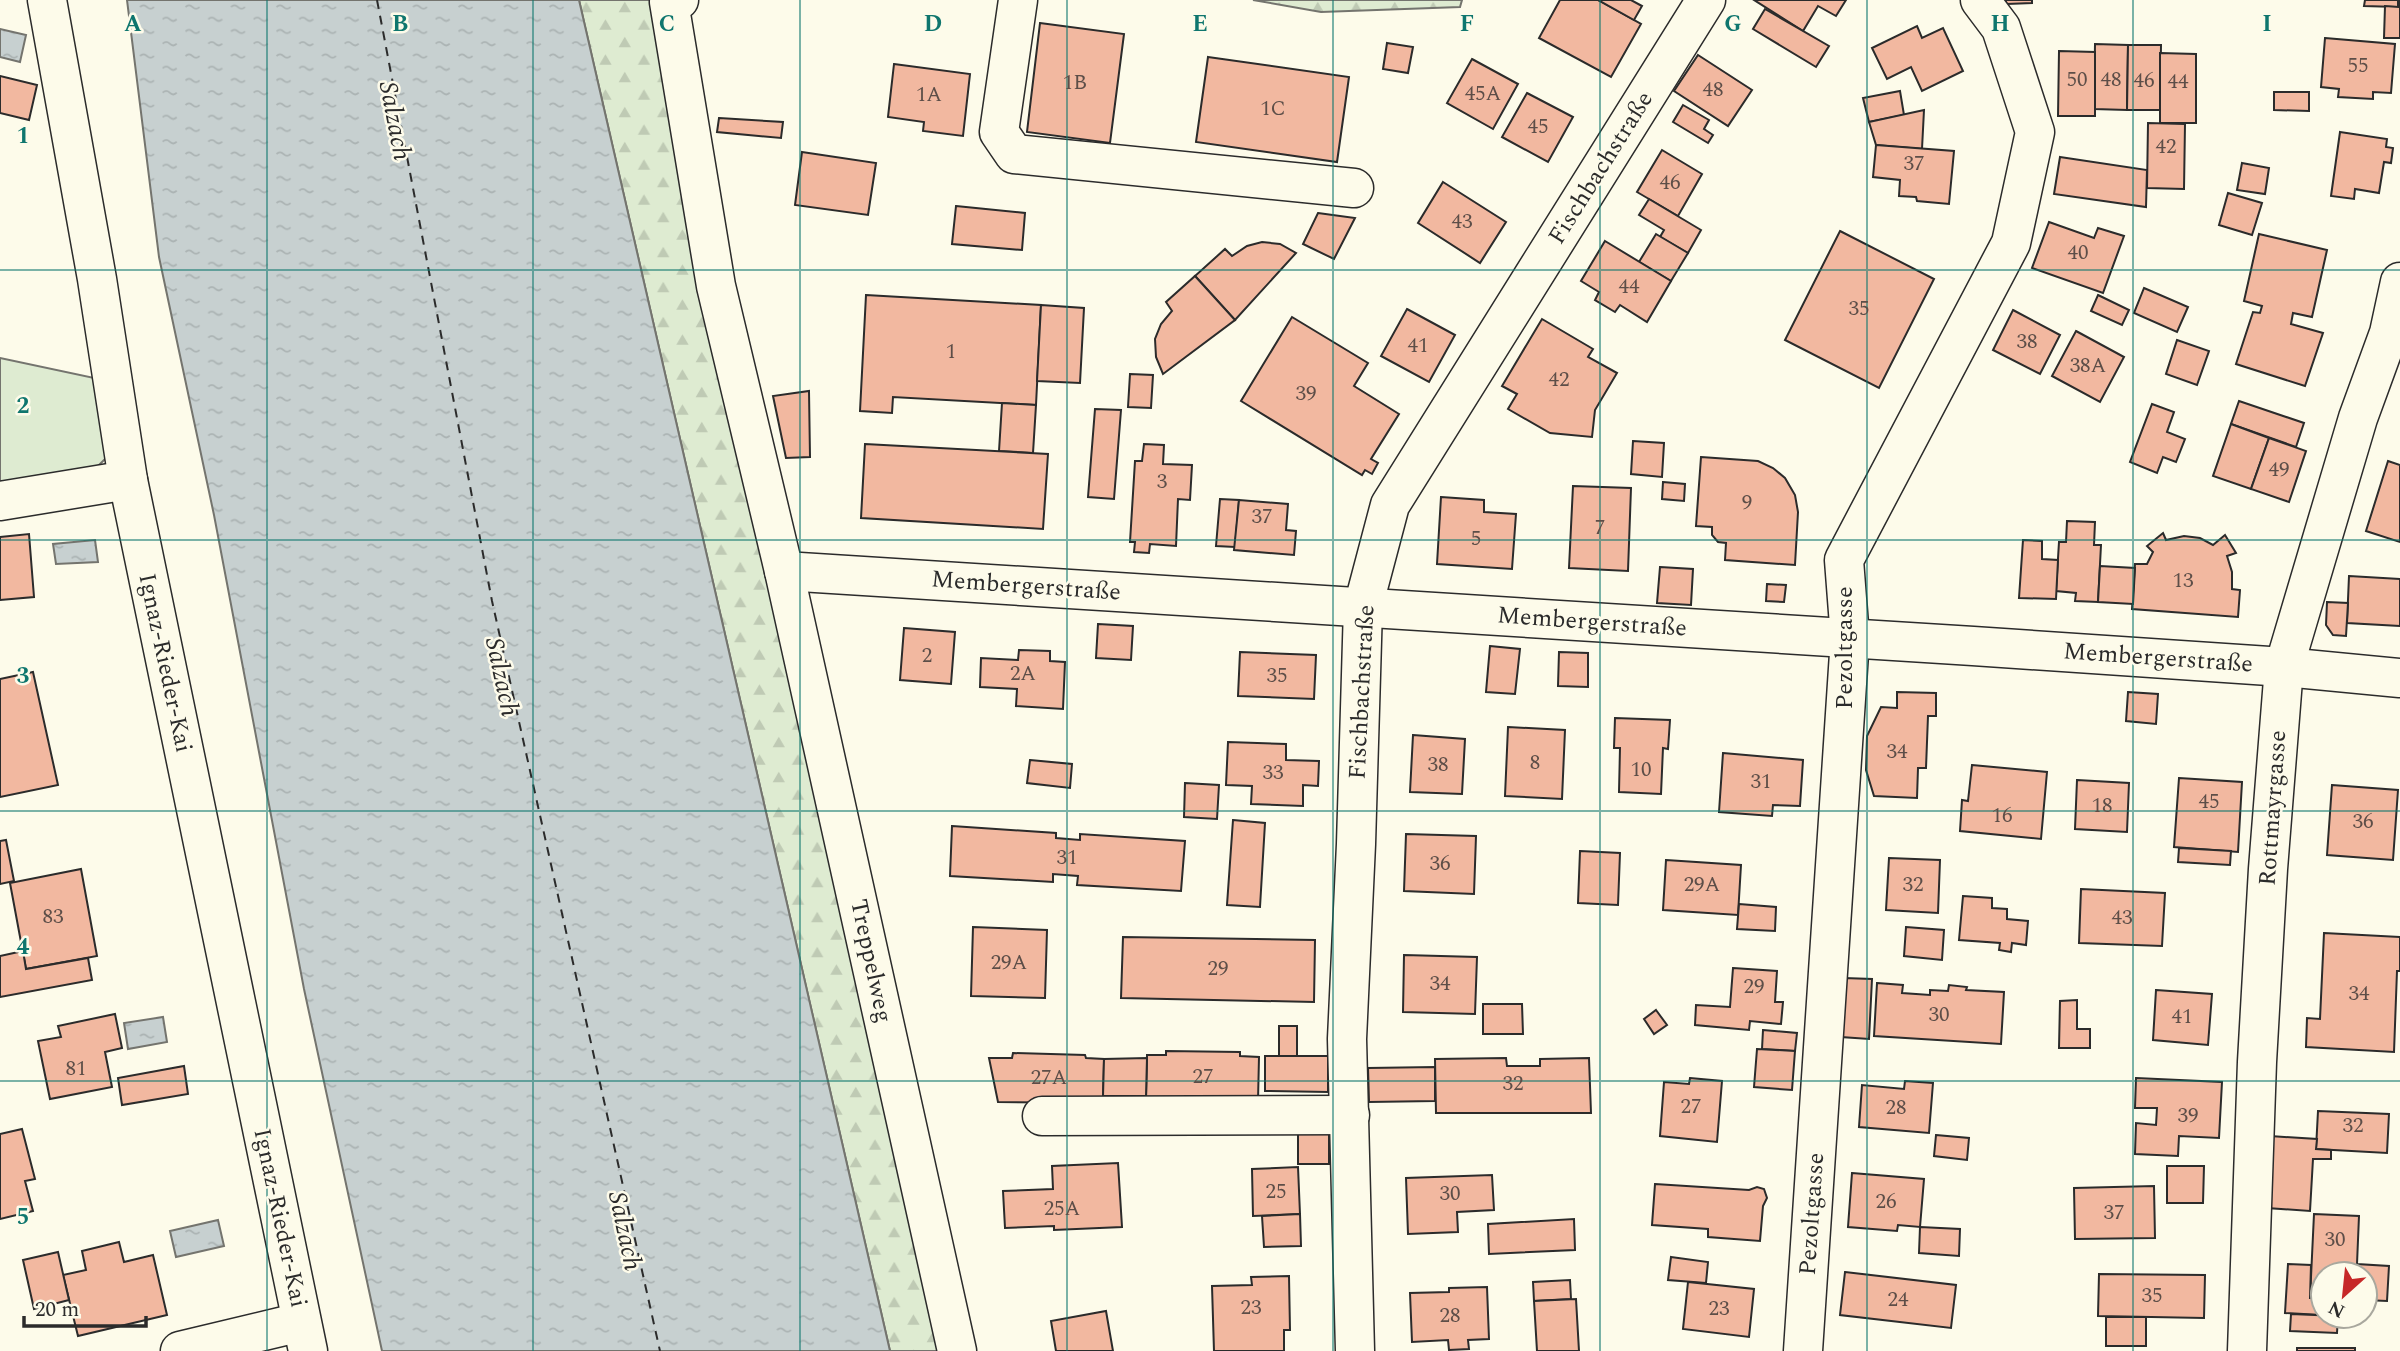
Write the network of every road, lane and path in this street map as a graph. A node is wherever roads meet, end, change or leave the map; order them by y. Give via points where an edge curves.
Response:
1 (47, 0) edge
2 (679, 0) edge
3 (1018, 0) edge
4 (1706, 0) edge
5 (1980, 0) edge
6 (1354, 188) dead end
7 (2400, 282) edge
8 (128, 480) junction
9 (0, 501) edge
10 (784, 570) junction
11 (1363, 607) junction
12 (1850, 638) junction
13 (2284, 667) junction
14 (2400, 678) edge
15 (1350, 1115) junction
16 (1042, 1116) dead end
17 (304, 1336) edge
18 (180, 1351) edge
19 (957, 1351) edge
20 (1355, 1351) edge
21 (1803, 1351) edge
22 (2247, 1351) edge

1 - 8 street, Ignaz-Rieder-Kai
2 - 10 street, Treppelweg via 669,2 716,286
3 - 6 street via 999,132 1014,154
4 - 11 street, Fischbachstraße via 1390,505
5 - 12 street, Pezoltgasse via 2001,28 2035,132 2011,243 1844,560
7 - 13 street, Rottmayrgasse via 2389,333 2358,418
8 - 9 street
8 - 17 street, Ignaz-Rieder-Kai
10 - 11 street, Membergerstraße
10 - 19 street, Treppelweg
11 - 12 street, Membergerstraße
11 - 15 street, Fischbachstraße via 1347,1039
12 - 13 street, Membergerstraße
12 - 21 street, Pezoltgasse
13 - 14 street, Membergerstraße
13 - 22 street, Rottmayrgasse via 2259,1035
15 - 16 street
15 - 20 street, Fischbachstraße
17 - 18 street, Ignaz-Rieder-Kai

